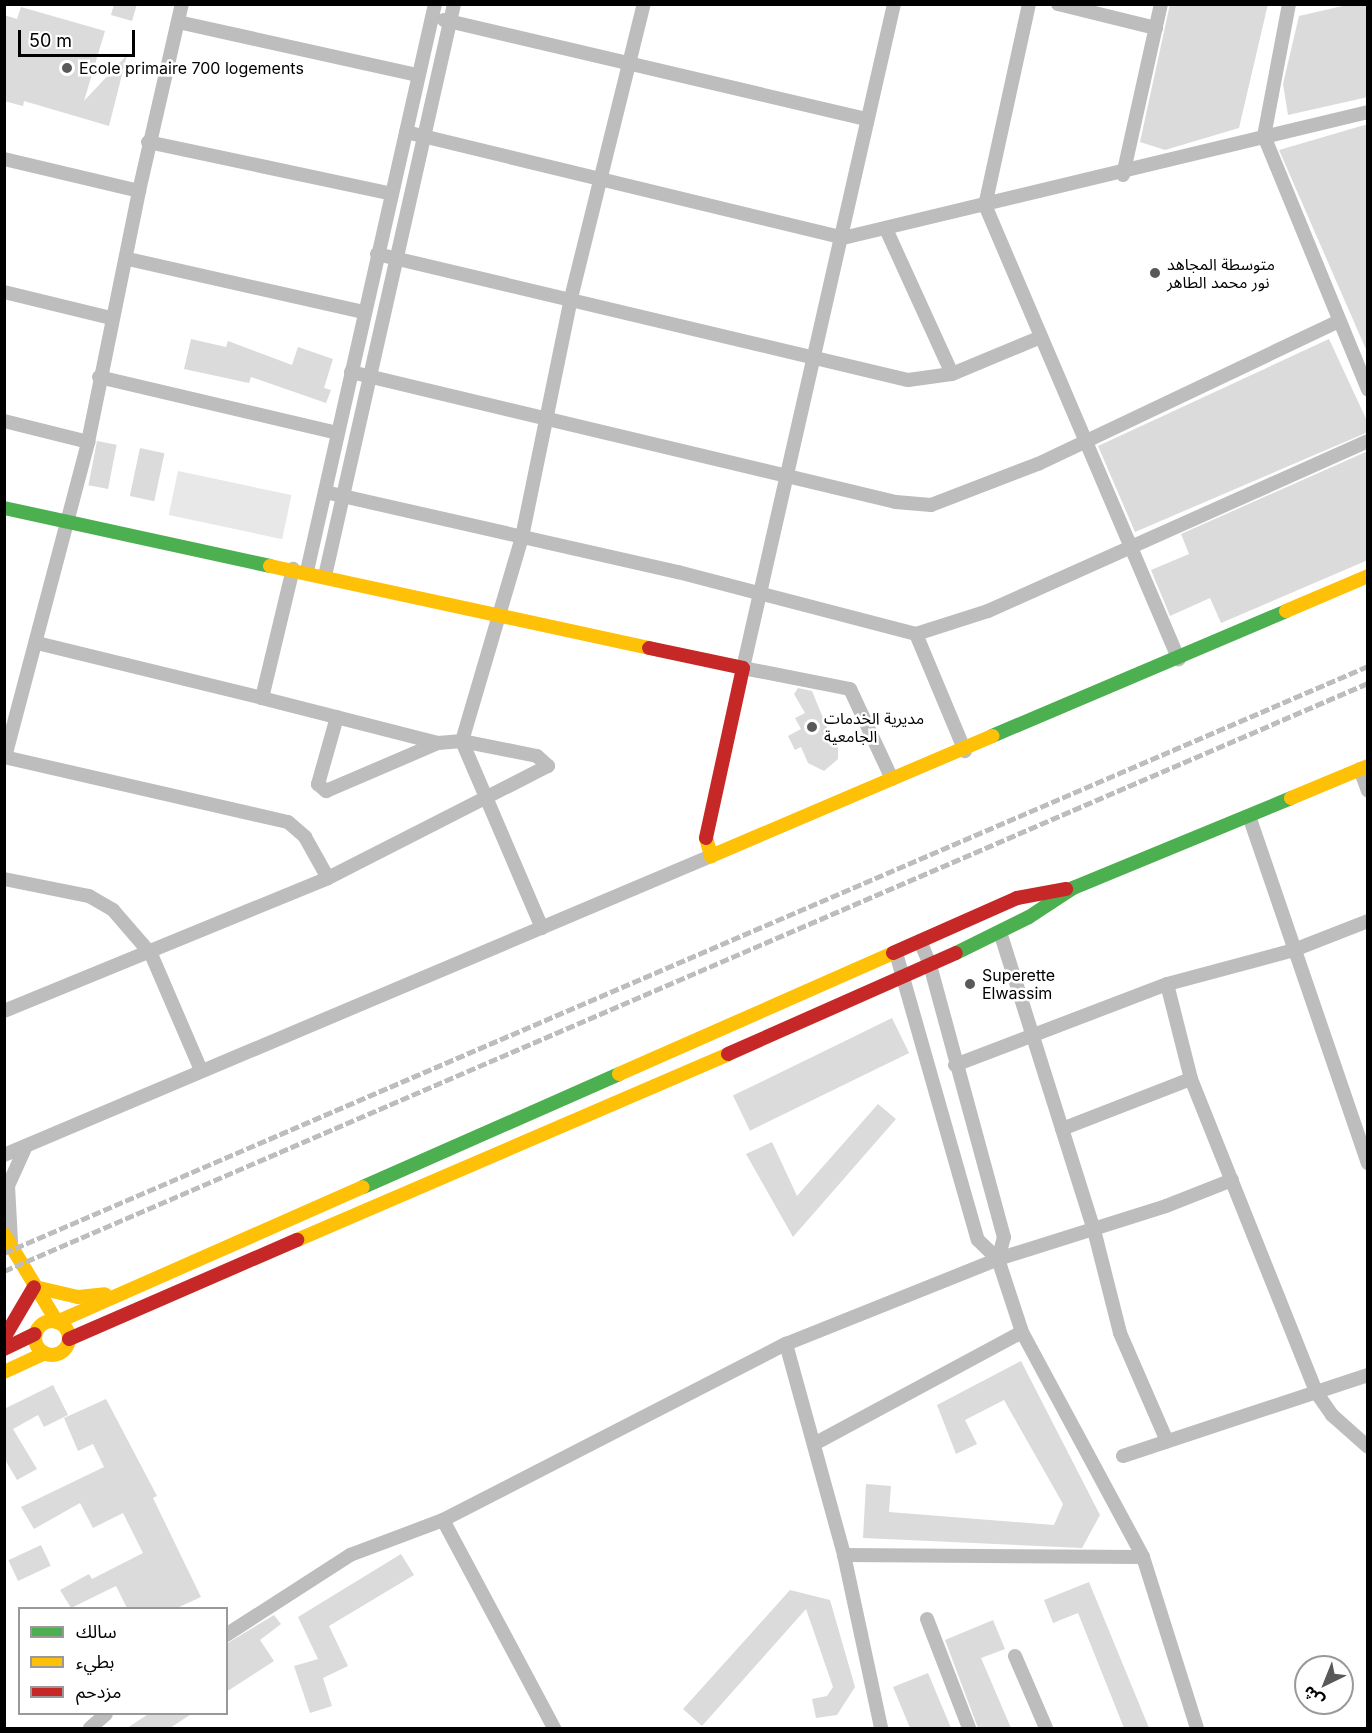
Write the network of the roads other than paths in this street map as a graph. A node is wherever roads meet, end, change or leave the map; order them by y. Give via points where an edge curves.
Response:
1 (182, 4) edge
2 (454, 4) edge
3 (644, 4) edge
4 (894, 4) edge
5 (1029, 4) edge
6 (1058, 4) edge
7 (1161, 4) edge
8 (1288, 4) edge
9 (434, 11) edge
10 (450, 21) junction
11 (178, 22) junction
12 (1156, 28) junction
13 (631, 64) junction
14 (417, 75) junction
15 (1368, 112) edge
16 (867, 119) junction
17 (406, 132) junction
18 (1264, 136) junction
19 (423, 137) junction
20 (148, 142) junction
21 (4, 159) edge
22 (1123, 174) junction
23 (600, 179) junction
24 (139, 191) junction
25 (392, 194) junction
26 (985, 205) junction
27 (886, 229) junction
28 (843, 238) junction
29 (377, 254) junction
30 (128, 259) junction
31 (398, 259) junction
32 (4, 292) edge
33 (571, 298) junction
34 (364, 312) junction
35 (111, 318) junction
36 (1337, 322) junction
37 (1041, 337) junction
38 (813, 358) junction
39 (351, 372) junction
40 (952, 374) junction
41 (370, 376) junction
42 (99, 378) junction
43 (1368, 390) edge
44 (546, 417) junction
45 (4, 421) edge
46 (337, 433) junction
47 (1085, 439) junction
48 (1368, 441) edge
49 (88, 442) junction
50 (784, 474) junction
51 (325, 492) junction
52 (342, 496) junction
53 (4, 508) edge
54 (69, 524) junction
55 (522, 537) junction
56 (1129, 550) junction
57 (300, 570) junction
58 (325, 576) junction
59 (1368, 576) edge
60 (762, 593) junction
61 (500, 618) junction
62 (916, 634) junction
63 (37, 643) junction
64 (1179, 659) junction
65 (743, 668) junction
66 (262, 698) junction
67 (337, 717) junction
68 (462, 741) junction
69 (438, 742) junction
70 (965, 751) junction
71 (5, 757) edge
72 (1364, 767) edge
73 (892, 779) junction
74 (1368, 791) edge
75 (488, 800) junction
76 (1249, 816) junction
77 (711, 856) junction
78 (328, 878) junction
79 (4, 879) edge
80 (1073, 888) junction
81 (1368, 921) edge
82 (542, 928) junction
83 (1000, 932) junction
84 (920, 942) junction
85 (1294, 950) junction
86 (896, 953) junction
87 (151, 954) junction
88 (930, 965) junction
89 (905, 977) junction
90 (1167, 984) junction
91 (4, 1011) edge
92 (1032, 1035) junction
93 (955, 1065) junction
94 (201, 1070) junction
95 (1191, 1079) junction
96 (1361, 1119) edge
97 (1062, 1129) junction
98 (26, 1146) junction
99 (5, 1156) edge
100 (1368, 1163) edge
101 (1232, 1180) junction
102 (1094, 1230) junction
103 (8, 1237) edge
104 (998, 1259) junction
105 (34, 1287) junction
106 (134, 1288) junction
107 (57, 1322) junction
108 (37, 1331) junction
109 (1022, 1332) junction
110 (4, 1338) edge
111 (69, 1339) junction
112 (786, 1344) junction
113 (4, 1349) edge
114 (45, 1353) junction
115 (4, 1372) edge
116 (1368, 1375) edge
117 (1316, 1392) junction
118 (1167, 1441) junction
119 (814, 1444) junction
120 (1368, 1447) edge
121 (1123, 1456) dead end
122 (443, 1520) junction
123 (844, 1555) junction
124 (1143, 1557) junction
125 (927, 1619) dead end
126 (228, 1634) edge
127 (1015, 1656) dead end
128 (104, 1715) edge
129 (90, 1728) edge
130 (554, 1728) edge
131 (881, 1728) edge
132 (969, 1728) edge
133 (1046, 1728) edge
134 (1197, 1728) edge

1 - 11 street
2 - 10 street
3 - 13 street
4 - 16 street
5 - 26 street
6 - 12 street
7 - 12 street
8 - 18 street
9 - 10 street
9 - 14 street
10 - 13 street
10 - 19 street
11 - 14 street
11 - 20 street
12 - 22 street
13 - 16 street
13 - 23 street
14 - 17 street
15 - 18 street
16 - 28 street
17 - 19 street
17 - 25 street
18 - 22 street
18 - 36 street
19 - 23 street
19 - 31 street
20 - 24 street
20 - 25 street
21 - 24 street
22 - 26 street
23 - 28 street
23 - 33 street
24 - 30 street
25 - 29 street
26 - 27 street
26 - 37 street
27 - 28 street
27 - 40 street
28 - 38 street
29 - 31 street
29 - 34 street
30 - 34 street
30 - 35 street
31 - 33 street
31 - 41 street
32 - 35 street
33 - 38 street
33 - 44 street
34 - 39 street
35 - 42 street
36 - 43 street
36 - 47 street
37 - 40 street
37 - 47 street
38 - 40 street via 908,380
38 - 50 street
39 - 41 street
39 - 46 street
41 - 44 street
41 - 52 street
42 - 46 street
42 - 49 street
44 - 50 street
44 - 55 street
45 - 49 street
46 - 51 street
47 - 50 street via 994,483 931,505 896,502
47 - 56 street
48 - 56 street
49 - 54 street
50 - 60 street
51 - 52 street
51 - 57 street
52 - 55 street
52 - 58 street
53 - 54 street
54 - 57 street
54 - 63 street
55 - 60 street
55 - 61 street
56 - 62 street via 988,611
56 - 64 street
57 - 58 street
57 - 66 street
58 - 61 street
59 - 64 street
60 - 62 street
60 - 65 street
61 - 65 street
61 - 68 street
62 - 70 street
63 - 66 street
63 - 71 street
64 - 70 street
65 - 73 street via 850,689
65 - 77 street via 705,842
66 - 67 street
67 - 69 street
67 - 69 street via 318,784 326,791
68 - 69 street
68 - 75 street
68 - 75 street via 537,756 547,763 543,771
70 - 73 street
71 - 78 street via 288,822 305,837
72 - 74 street
72 - 76 street
73 - 77 street
75 - 78 street
75 - 82 street
76 - 80 street
76 - 85 street
77 - 82 street
78 - 87 street
79 - 87 street via 103,902
80 - 83 street
80 - 84 street via 1017,898
81 - 85 street
82 - 94 street
83 - 88 street
83 - 92 street
84 - 86 street
84 - 88 street
85 - 90 street
85 - 96 street
86 - 89 street
86 - 106 street
87 - 91 street
87 - 94 street
88 - 89 street
88 - 93 street
89 - 104 street via 978,1240
89 - 111 street
90 - 92 street
90 - 95 street
92 - 93 street
92 - 97 street
93 - 104 street via 1004,1237
94 - 98 street
95 - 97 street
95 - 101 street
96 - 100 street
97 - 102 street
98 - 99 street
98 - 103 street via 12,1169 8,1186
101 - 102 street
101 - 117 street
102 - 104 street
102 - 118 street via 1119,1333
103 - 105 street
104 - 109 street
104 - 112 street
105 - 106 street via 91,1297
105 - 107 street via 47,1299
105 - 108 street via 31,1308
105 - 110 street
106 - 107 street
107 - 108 street
107 - 111 street via 66,1328
108 - 113 street
108 - 114 street
109 - 119 street
109 - 124 street
111 - 114 street via 61,1352
112 - 119 street
112 - 122 street
114 - 115 street
116 - 117 street
117 - 118 street
117 - 120 street via 1332,1415
118 - 121 street
119 - 123 street
122 - 126 street via 350,1555
122 - 130 street
123 - 124 street
123 - 131 street
124 - 134 street
125 - 132 street
127 - 133 street
128 - 129 street

